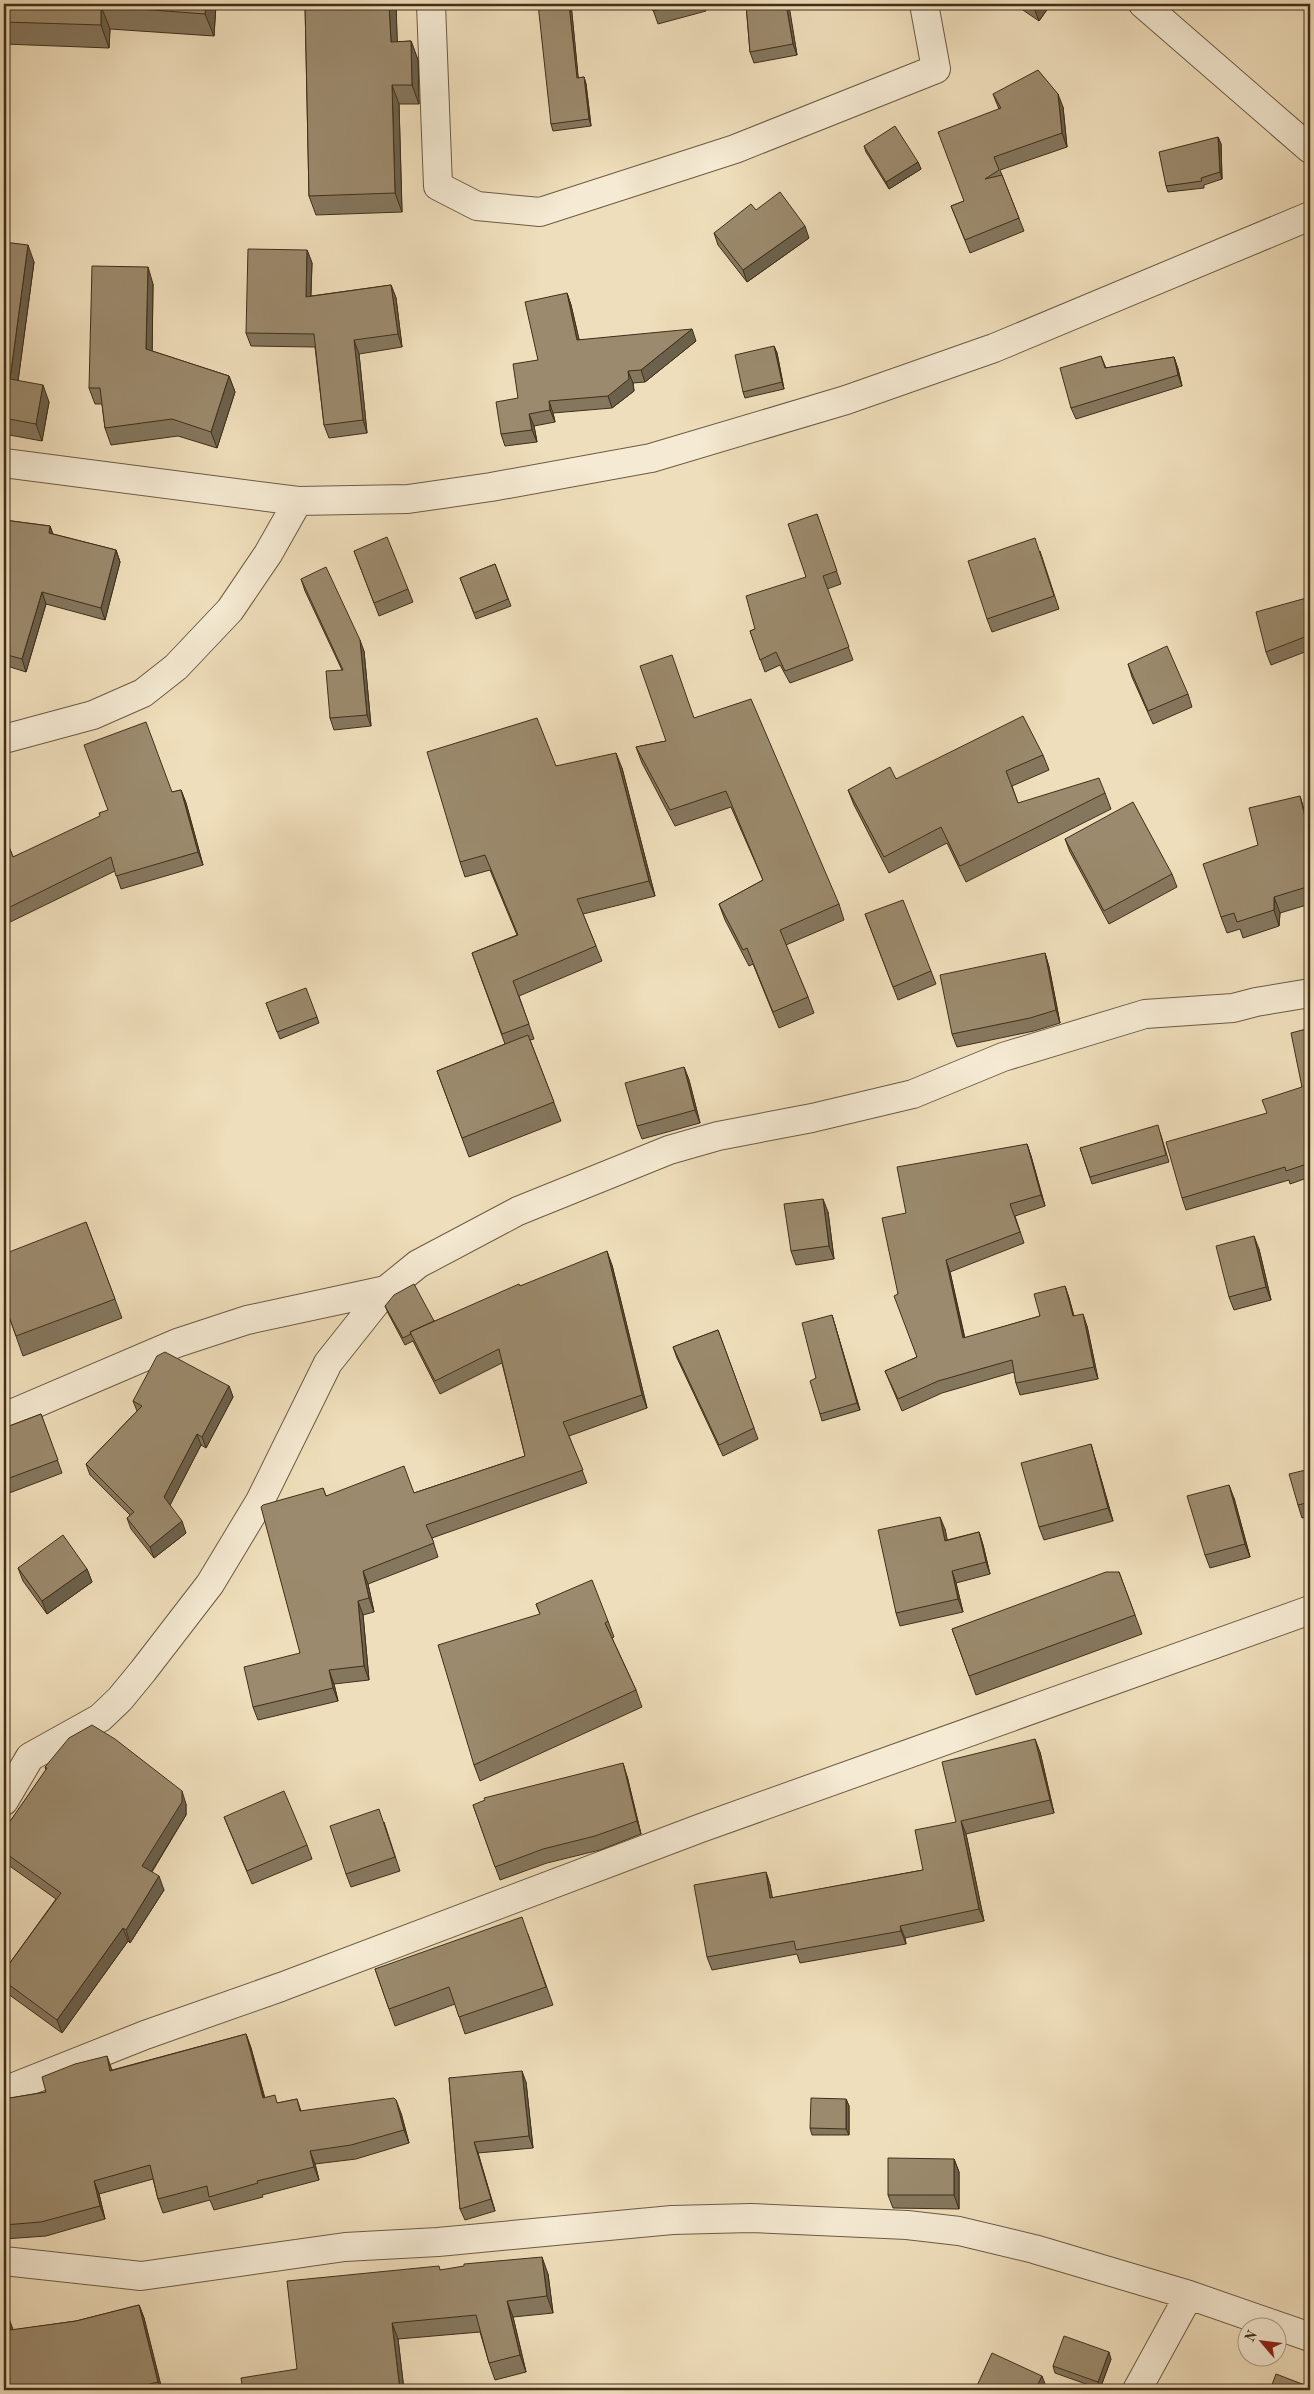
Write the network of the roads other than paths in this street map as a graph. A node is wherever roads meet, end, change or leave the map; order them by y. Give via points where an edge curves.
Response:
1 (431, 4) edge
2 (924, 4) edge
3 (1143, 4) edge
4 (1310, 148) edge
5 (1310, 216) edge
6 (4, 462) edge
7 (298, 501) junction
8 (4, 739) edge
9 (1310, 993) edge
10 (386, 1290) junction
11 (4, 1417) edge
12 (1310, 1610) edge
13 (4, 1801) edge
14 (4, 2091) edge
15 (4, 2261) edge
16 (1189, 2295) junction
17 (1310, 2337) edge
18 (1137, 2390) edge

1 - 2 street via 438,186 477,206 540,212 735,149 936,69
3 - 4 street
5 - 7 street via 994,348 846,400 651,458 408,499
6 - 7 street
7 - 8 street via 268,554 230,610 176,667 144,693 93,714
9 - 10 street via 1233,1008 1145,1014 1003,1056 913,1094 718,1136 669,1150 518,1210 418,1264
10 - 11 street via 221,1328 177,1343
10 - 13 street via 328,1362 260,1501 210,1584 120,1699 100,1718 30,1758
12 - 14 street via 701,1828
15 - 16 street via 140,2276 345,2247 438,2242 672,2220 751,2218 908,2225 959,2232 1034,2249
16 - 17 street
16 - 18 street

